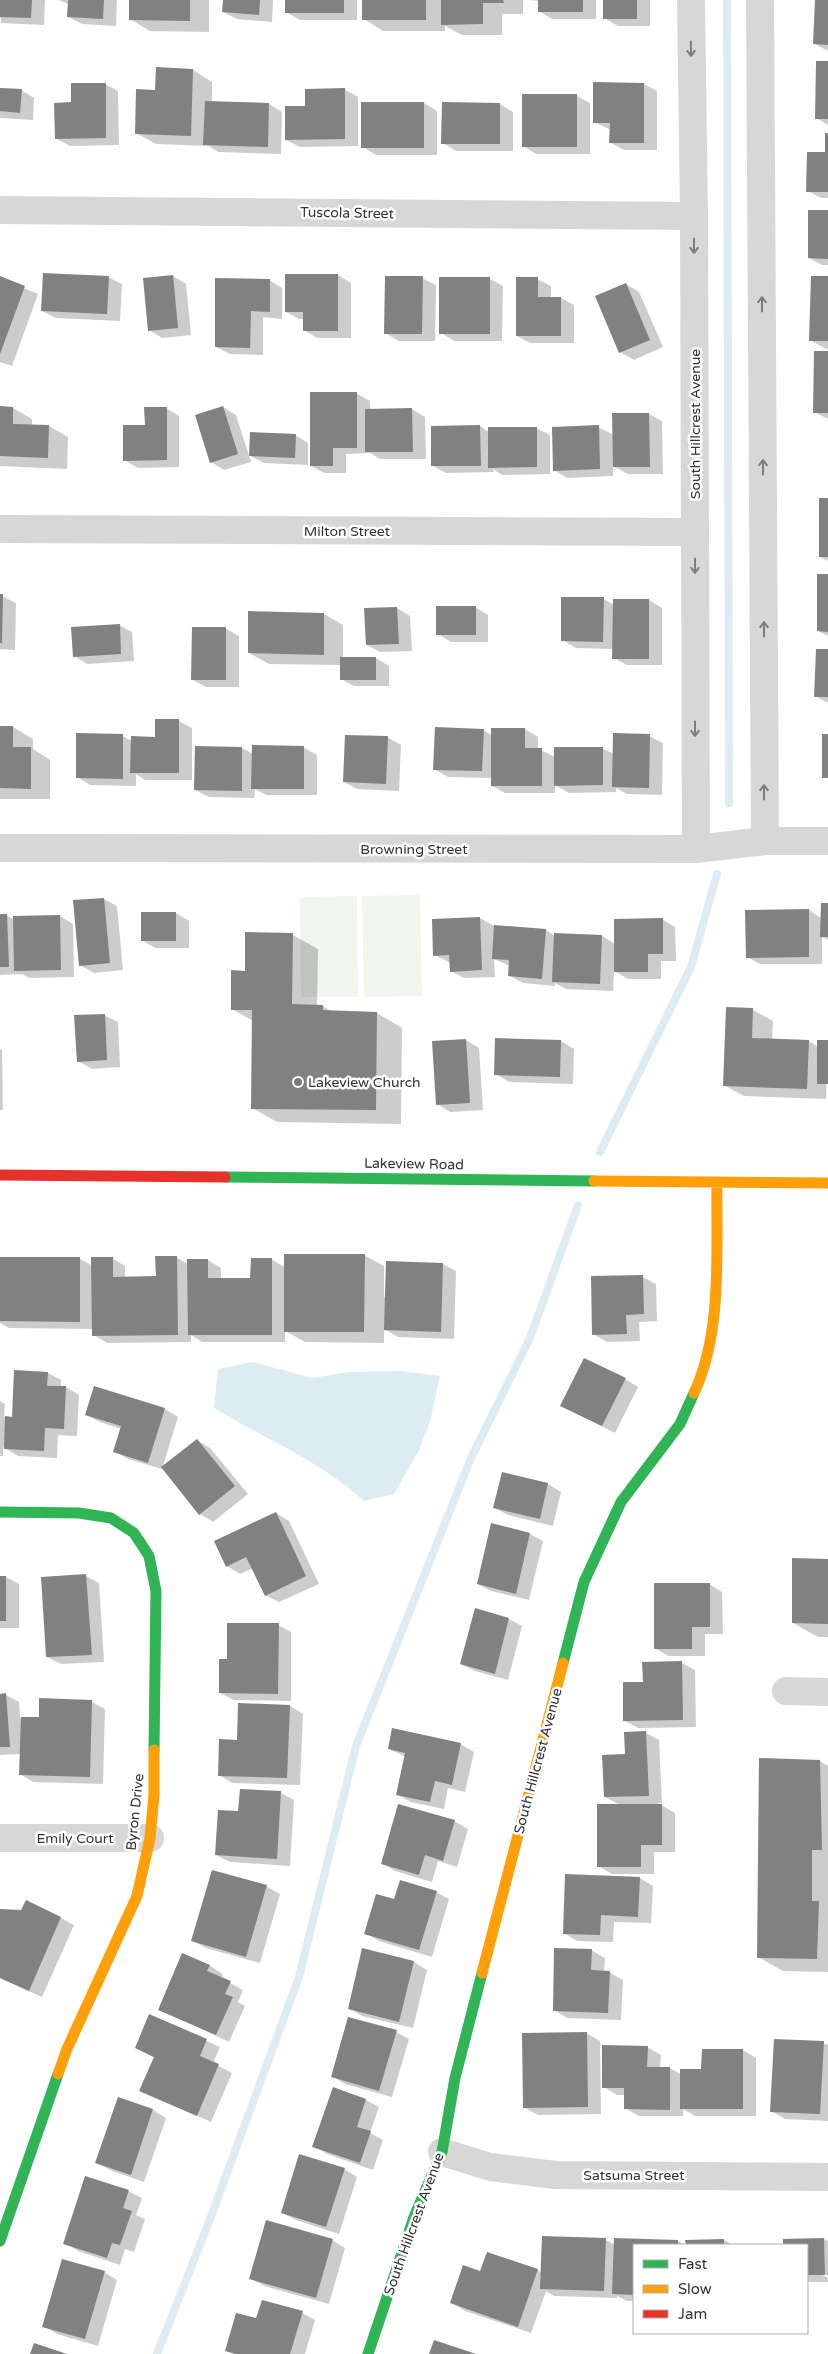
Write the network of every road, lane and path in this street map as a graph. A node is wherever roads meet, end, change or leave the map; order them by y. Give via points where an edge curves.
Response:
1 (691, 0) edge
2 (760, 0) edge
3 (0, 210) edge
4 (694, 216) junction
5 (0, 529) edge
6 (695, 532) junction
7 (765, 841) junction
8 (828, 841) edge
9 (0, 848) edge
10 (696, 849) junction
11 (0, 1175) edge
12 (716, 1182) junction
13 (828, 1183) edge
14 (0, 1512) edge
15 (786, 1691) dead end
16 (828, 1692) edge
17 (0, 1838) edge
18 (150, 1838) junction
19 (442, 2152) junction
20 (828, 2177) edge
21 (0, 2241) edge
22 (368, 2354) edge

1 -> 4 street, South Hillcrest Avenue
7 -> 2 street
3 - 4 street, Tuscola Street
4 -> 6 street, South Hillcrest Avenue
5 - 6 street, Milton Street
6 -> 10 street, South Hillcrest Avenue
7 - 8 street, Browning Street
7 - 10 street, Browning Street
9 - 10 street, Browning Street
11 - 12 street, Lakeview Road
12 - 13 street, Lakeview Road
12 - 19 street, South Hillcrest Avenue via 716,1298 703,1374 680,1424 621,1502 584,1582 455,2078
14 - 18 street, Byron Drive via 79,1512 111,1518 134,1533 149,1556 156,1591 154,1795
15 - 16 street
17 - 18 street, Emily Court
18 - 21 street, Byron Drive via 137,1896 67,2049
19 - 20 street, Satsuma Street via 490,2167 555,2175
19 - 22 street, South Hillcrest Avenue via 414,2217

